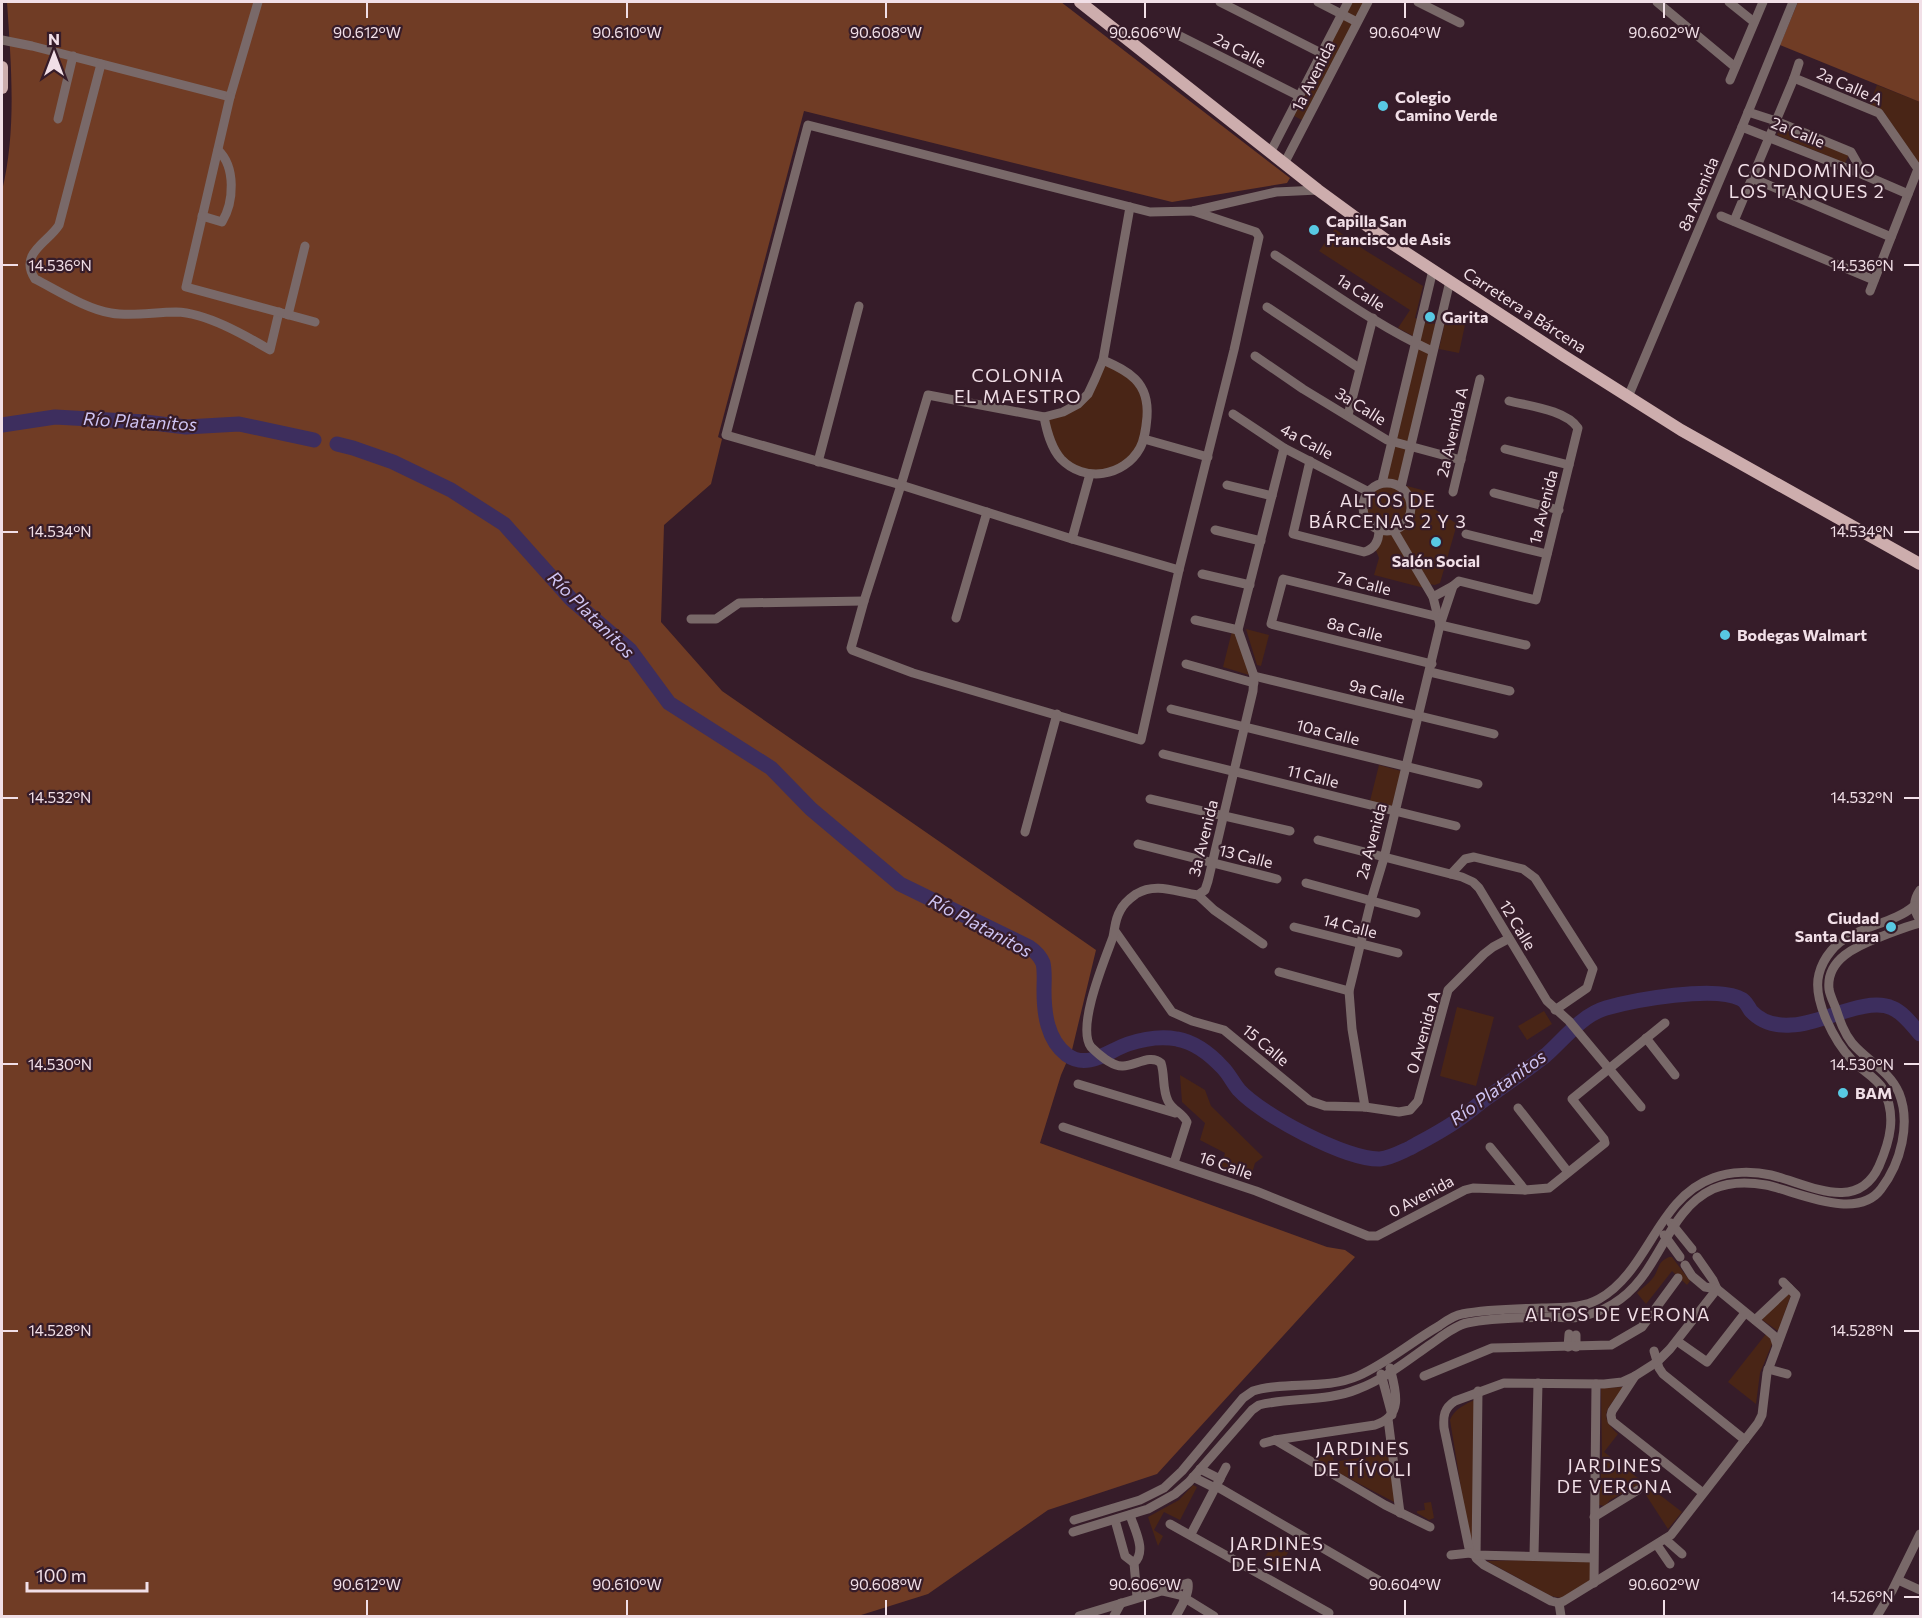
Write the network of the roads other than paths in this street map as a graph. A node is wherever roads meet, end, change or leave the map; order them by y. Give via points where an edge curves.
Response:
1 (258, 2) edge
2 (1080, 2) edge
3 (1220, 2) edge
4 (1318, 2) edge
5 (1348, 2) edge
6 (1368, 2) edge
7 (1418, 2) edge
8 (1657, 2) edge
9 (1729, 2) edge
10 (1763, 2) edge
11 (1793, 2) edge
12 (1341, 14) junction
13 (1357, 22) junction
14 (1754, 22) junction
15 (1460, 24) dead end
16 (1168, 30) dead end
17 (2, 40) edge
18 (1321, 53) junction
19 (73, 56) junction
20 (1799, 63) dead end
21 (101, 64) junction
22 (2, 67) edge
23 (1735, 67) junction
24 (1794, 78) junction
25 (1730, 80) dead end
26 (2, 88) edge
27 (1299, 96) junction
28 (230, 97) junction
29 (1748, 112) junction
30 (58, 119) dead end
31 (1776, 121) junction
32 (1743, 127) junction
33 (1769, 137) junction
34 (218, 150) junction
35 (1270, 153) junction
36 (1284, 164) junction
37 (1864, 174) junction
38 (1752, 178) junction
39 (1318, 190) junction
40 (1908, 194) junction
41 (1130, 207) junction
42 (1193, 211) junction
43 (202, 216) junction
44 (1720, 216) dead end
45 (1734, 221) junction
46 (1891, 237) junction
47 (305, 246) dead end
48 (1275, 255) dead end
49 (1433, 270) junction
50 (1874, 280) junction
51 (1450, 281) junction
52 (1870, 291) dead end
53 (860, 306) dead end
54 (1267, 307) dead end
55 (284, 314) junction
56 (1372, 318) junction
57 (315, 322) dead end
58 (1416, 343) junction
59 (1432, 351) junction
60 (1255, 356) dead end
61 (1103, 360) junction
62 (1359, 368) junction
63 (1480, 379) dead end
64 (1628, 397) junction
65 (1509, 400) dead end
66 (1233, 414) dead end
67 (1348, 415) junction
68 (1044, 417) junction
69 (1144, 439) junction
70 (1393, 442) junction
71 (1284, 448) junction
72 (1410, 448) junction
73 (1506, 449) dead end
74 (1208, 457) junction
75 (1461, 460) junction
76 (1310, 461) junction
77 (818, 462) junction
78 (1569, 465) junction
79 (1090, 474) junction
80 (1382, 483) junction
81 (902, 485) junction
82 (1227, 485) dead end
83 (1401, 487) junction
84 (1369, 492) junction
85 (1454, 492) dead end
86 (1494, 493) dead end
87 (1272, 496) junction
88 (1559, 510) junction
89 (987, 513) junction
90 (1215, 530) dead end
91 (1379, 530) junction
92 (1394, 531) junction
93 (1466, 534) dead end
94 (1072, 539) junction
95 (1261, 541) junction
96 (1547, 554) junction
97 (1920, 564) edge
98 (1179, 570) junction
99 (1202, 574) dead end
100 (1250, 585) junction
101 (1453, 586) junction
102 (1433, 597) junction
103 (864, 601) junction
104 (691, 618) dead end
105 (956, 618) dead end
106 (1195, 620) dead end
107 (1439, 621) junction
108 (1270, 624) joint
109 (1238, 630) junction
110 (1526, 645) dead end
111 (1186, 664) dead end
112 (1431, 668) junction
113 (1254, 679) junction
114 (1510, 691) dead end
115 (1171, 709) dead end
116 (1057, 714) junction
117 (1418, 717) junction
118 (1245, 727) junction
119 (1494, 734) dead end
120 (1163, 754) dead end
121 (1405, 767) junction
122 (1234, 772) junction
123 (1479, 784) dead end
124 (1149, 799) dead end
125 (1395, 811) junction
126 (1224, 817) junction
127 (1456, 826) dead end
128 (1290, 831) dead end
129 (1025, 832) dead end
130 (1318, 840) dead end
131 (1138, 844) dead end
132 (1384, 858) junction
133 (1212, 862) junction
134 (1451, 874) junction
135 (1277, 879) dead end
136 (1306, 883) dead end
137 (1920, 890) edge
138 (1198, 895) junction
139 (1371, 901) junction
140 (1914, 906) junction
141 (1416, 913) dead end
142 (1920, 922) edge
143 (1294, 927) dead end
144 (1115, 931) junction
145 (1508, 939) junction
146 (1263, 944) dead end
147 (1361, 944) junction
148 (1398, 953) dead end
149 (1279, 972) dead end
150 (1349, 991) junction
151 (1555, 1010) junction
152 (1665, 1023) dead end
153 (1647, 1038) junction
154 (1610, 1068) junction
155 (1675, 1075) dead end
156 (1078, 1084) dead end
157 (1365, 1107) junction
158 (1641, 1107) dead end
159 (1518, 1108) dead end
160 (1181, 1114) junction
161 (1063, 1127) dead end
162 (1490, 1147) dead end
163 (1174, 1163) junction
164 (1568, 1172) junction
165 (1525, 1190) junction
166 (1666, 1218) junction
167 (1674, 1226) junction
168 (1658, 1229) junction
169 (1377, 1236) joint
170 (1666, 1238) junction
171 (1678, 1278) dead end
172 (1717, 1289) junction
173 (1571, 1307) junction
174 (1745, 1313) junction
175 (1573, 1318) junction
176 (1755, 1320) junction
177 (1677, 1341) junction
178 (1777, 1345) junction
179 (1572, 1347) junction
180 (1654, 1351) dead end
181 (1388, 1360) junction
182 (1657, 1362) junction
183 (1379, 1365) junction
184 (1768, 1369) junction
185 (1500, 1372) dead end
186 (1613, 1372) dead end
187 (1788, 1374) dead end
188 (1387, 1375) junction
189 (1424, 1376) dead end
190 (1635, 1376) junction
191 (1504, 1383) junction
192 (1538, 1383) junction
193 (1617, 1383) junction
194 (1596, 1384) junction
195 (1478, 1391) junction
196 (1390, 1417) junction
197 (1275, 1440) junction
198 (1745, 1440) junction
199 (1264, 1443) dead end
200 (1189, 1463) junction
201 (1226, 1467) dead end
202 (1197, 1472) junction
203 (1217, 1484) junction
204 (1638, 1490) dead end
205 (1703, 1493) junction
206 (1120, 1506) junction
207 (1400, 1513) junction
208 (1123, 1517) junction
209 (1594, 1517) junction
210 (1074, 1520) dead end
211 (1170, 1524) dead end
212 (1430, 1527) dead end
213 (1073, 1532) dead end
214 (1191, 1534) junction
215 (1920, 1534) edge
216 (1661, 1542) junction
217 (1472, 1554) junction
218 (1682, 1554) dead end
219 (1451, 1555) dead end
220 (1534, 1555) junction
221 (1593, 1558) junction
222 (1134, 1563) junction
223 (1671, 1564) dead end
224 (1898, 1580) junction
225 (1383, 1583) dead end
226 (1594, 1583) junction
227 (1920, 1590) edge
228 (1158, 1592) junction
229 (1137, 1597) junction
230 (1184, 1598) junction
231 (1121, 1602) junction
232 (1559, 1603) junction
233 (1329, 1613) dead end
234 (1098, 1614) edge
235 (1561, 1616) edge
236 (1079, 1617) edge
237 (1114, 1617) edge
238 (1176, 1617) edge
239 (1214, 1617) edge
240 (1877, 1617) edge

1 - 28 street
2 - 35 main road, Carretera a Bárcena
3 - 18 street
4 - 12 street
5 - 12 street, 1a Avenida
6 - 13 street, 1a Avenida
7 - 15 street
8 - 23 street
9 - 14 street
10 - 14 street
11 - 29 street, 8a Avenida
12 - 13 street
12 - 18 street, 1a Avenida
13 - 36 street, 1a Avenida
14 - 23 street
16 - 27 street, 2a Calle
17 - 19 street
18 - 27 street, 1a Avenida
19 - 21 street
19 - 30 street
20 - 24 street, 2a Calle A
21 - 28 street
21 - 55 street via 59,225 39,244 32,258 35,279 100,311 192,315 235,331 270,350
22 - 26 main road
23 - 25 street
24 - 31 street
24 - 40 street, 2a Calle A via 1879,113 1918,169
27 - 35 street, 1a Avenida
28 - 34 street
29 - 31 street
29 - 32 street, 8a Avenida
31 - 33 street
31 - 37 street via 1851,152
32 - 33 street, 2a Calle
32 - 64 street, 8a Avenida
33 - 37 street, 2a Calle
33 - 38 street
34 - 43 street
34 - 43 street via 231,174 227,212 222,222
35 - 36 main road, Carretera a Bárcena
36 - 39 main road, Carretera a Bárcena
37 - 40 street, 2a Calle
38 - 45 street
38 - 46 street
39 - 42 street via 1276,192
39 - 49 main road, Carretera a Bárcena
40 - 46 street
41 - 42 street via 1150,212
41 - 61 street
41 - 77 street via 808,125 726,435
42 - 74 street via 1256,232 1259,237
43 - 55 street via 186,287
44 - 45 street
45 - 50 street
46 - 50 street
47 - 55 street
48 - 56 street, 1a Calle
49 - 51 main road, Carretera a Bárcena
49 - 58 street
50 - 52 street
51 - 59 street
51 - 64 main road, Carretera a Bárcena
53 - 77 street
54 - 62 street
55 - 57 street
56 - 58 street, 1a Calle
56 - 62 street
58 - 59 street, 1a Calle
58 - 70 street
59 - 72 street
60 - 67 street, 3a Calle
61 - 68 street via 1083,400 1063,412
61 - 69 street via 1128,373 1142,388 1148,411
62 - 67 street
63 - 75 street, 2a Avenida A
64 - 97 main road, Carretera a Bárcena
65 - 78 street, 1a Avenida via 1559,414 1574,423 1578,430
66 - 71 street, 4a Calle
67 - 70 street, 3a Calle
68 - 79 street via 1053,449 1076,470
68 - 81 street via 928,395
69 - 74 street
69 - 79 street via 1132,460 1120,469
70 - 72 street, 3a Calle
70 - 80 street
71 - 76 street, 4a Calle
71 - 87 street
72 - 75 street, 3a Calle
72 - 83 street
73 - 78 street
74 - 98 street
75 - 85 street, 2a Avenida A
76 - 84 street, 4a Calle
76 - 91 street via 1295,535 1364,552 1377,542
77 - 81 street
78 - 88 street, 1a Avenida
79 - 94 street
80 - 83 street
80 - 84 street
81 - 89 street
81 - 103 street
82 - 87 street
83 - 92 street via 1410,498 1411,514
84 - 91 street via 1363,504 1365,517
86 - 88 street
87 - 95 street
88 - 96 street, 1a Avenida
89 - 94 street
89 - 105 street
90 - 95 street
91 - 92 street
92 - 102 street
93 - 96 street
94 - 98 street
95 - 100 street
96 - 101 street, 1a Avenida via 1536,600 1459,581
98 - 116 street via 1141,740
99 - 100 street
100 - 109 street
101 - 102 street
101 - 107 street, 2a Avenida
102 - 107 street
103 - 104 street via 739,603 716,619
103 - 116 street via 852,650 913,673
106 - 109 street
107 - 108 street, 7a Calle via 1283,579
107 - 110 street, 7a Calle
107 - 112 street, 2a Avenida
108 - 112 street, 8a Calle
109 - 113 street
111 - 113 street, 9a Calle
112 - 114 street, 8a Calle
112 - 117 street, 2a Avenida
113 - 117 street, 9a Calle
113 - 118 street, 3a Avenida
115 - 118 street, 10a Calle
116 - 129 street
117 - 119 street, 9a Calle
117 - 121 street, 2a Avenida
118 - 121 street, 10a Calle
118 - 122 street, 3a Avenida
120 - 122 street, 11 Calle
121 - 123 street, 10a Calle
121 - 125 street, 2a Avenida
122 - 125 street, 11 Calle
122 - 126 street, 3a Avenida
124 - 126 street
125 - 127 street, 11 Calle
125 - 132 street, 2a Avenida
126 - 128 street
126 - 133 street, 3a Avenida
130 - 132 street, 12 Calle
131 - 133 street, 13 Calle
132 - 134 street, 12 Calle
132 - 139 street, 2a Avenida
133 - 135 street, 13 Calle
133 - 138 street, 3a Avenida via 1205,890
134 - 145 street, 12 Calle via 1477,885
134 - 151 street via 1465,859 1474,857 1527,871 1535,878 1593,972 1587,988
136 - 139 street
137 - 140 street
138 - 144 street, 3a Avenida via 1169,888 1138,892 1118,913
138 - 146 street
139 - 141 street
139 - 147 street, 2a Avenida
140 - 142 street
140 - 166 street via 1905,914 1845,939 1833,948 1818,975 1819,996 1831,1030 1845,1053 1875,1079 1888,1103 1890,1137 1871,1179 1856,1191 1832,1192 1760,1173 1728,1174 1688,1192
142 - 167 street via 1846,952 1831,975 1829,989 1842,1026 1855,1046 1887,1073 1901,1102 1902,1140 1880,1191 1866,1200 1846,1203 1817,1200 1762,1185 1729,1185 1701,1197
143 - 147 street, 14 Calle
144 - 157 street, 15 Calle via 1172,1012 1224,1030 1315,1104
144 - 160 street, 3a Avenida via 1098,978 1086,1030 1089,1043 1119,1066 1149,1059 1159,1061 1166,1098
145 - 151 street, 12 Calle
145 - 157 street, 0 Avenida A via 1493,946 1448,990 1414,1108 1400,1112
147 - 148 street, 14 Calle
147 - 150 street, 2a Avenida
149 - 150 street
150 - 157 street, 2a Avenida
151 - 154 street, 12 Calle
152 - 153 street
153 - 154 street
153 - 155 street
154 - 158 street, 12 Calle
154 - 164 street, 0 Avenida via 1572,1099 1605,1143
156 - 160 street
159 - 164 street
160 - 163 street via 1187,1124
161 - 163 street, 16 Calle
162 - 165 street
163 - 169 street, 16 Calle via 1368,1236
164 - 165 street, 0 Avenida via 1549,1188
165 - 169 street, 0 Avenida via 1465,1190
166 - 167 street
166 - 168 street
167 - 170 street
167 - 172 street
168 - 170 street
168 - 173 street via 1639,1260 1615,1287 1586,1305
170 - 172 street via 1692,1276 1705,1287
170 - 175 street via 1650,1268 1626,1295 1607,1307
171 - 179 street via 1639,1330 1608,1346
172 - 174 street
172 - 177 street
173 - 175 street
173 - 181 street via 1456,1315
174 - 176 street
174 - 177 street via 1707,1362
175 - 179 street
175 - 188 street via 1461,1325
176 - 178 street via 1772,1334
176 - 178 street via 1786,1285 1796,1295
177 - 182 street
178 - 184 street
179 - 189 street via 1492,1348
180 - 182 street
181 - 183 street
181 - 188 street
182 - 190 street
182 - 198 street via 1663,1374
183 - 188 street
183 - 200 street via 1350,1379 1253,1391
184 - 187 street
184 - 198 street via 1760,1425
185 - 191 street
186 - 193 street
188 - 196 street
188 - 202 street via 1356,1390 1259,1405
190 - 193 street
190 - 205 street via 1612,1411 1612,1421
191 - 192 street
191 - 195 street
192 - 194 street
192 - 220 street
193 - 194 street
194 - 209 street
195 - 217 street
195 - 217 street via 1452,1403 1444,1416
196 - 197 street via 1376,1425
196 - 207 street
197 - 199 street
197 - 207 street
198 - 205 street
200 - 202 street
200 - 206 street via 1164,1488
201 - 203 street
202 - 203 street
202 - 208 street via 1164,1502
203 - 214 street
203 - 225 street
204 - 209 street
205 - 216 street
206 - 208 street
206 - 210 street
207 - 212 street
208 - 213 street
208 - 222 street via 1125,1556
208 - 222 street via 1141,1550
209 - 221 street
211 - 214 street
214 - 233 street
215 - 224 street
216 - 218 street
216 - 223 street
216 - 226 street
217 - 219 street
217 - 220 street
217 - 232 street via 1484,1565
220 - 221 street
221 - 226 street
222 - 229 street
224 - 227 street
224 - 240 street
226 - 232 street
228 - 229 street
228 - 230 street via 1170,1591
228 - 230 street via 1188,1582
229 - 231 street
230 - 238 street
230 - 239 street
231 - 234 street
231 - 237 street
232 - 235 street
234 - 236 street

